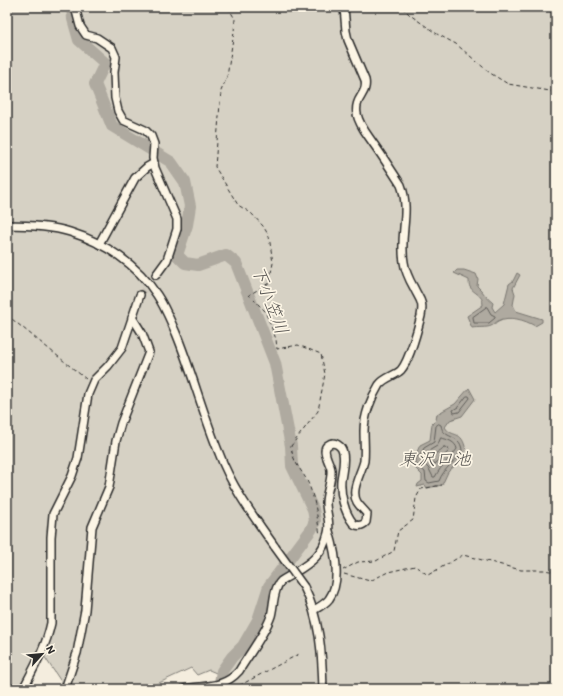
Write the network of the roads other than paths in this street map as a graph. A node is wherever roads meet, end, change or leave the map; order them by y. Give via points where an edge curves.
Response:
1 (75, 7) edge
2 (344, 7) edge
3 (154, 163) junction
4 (7, 225) edge
5 (99, 244) junction
6 (156, 275) tunnel mouth
7 (140, 295) tunnel mouth
8 (132, 317) junction
9 (328, 531) junction
10 (314, 610) junction
11 (24, 689) edge
12 (65, 689) edge
13 (184, 689) edge
14 (323, 689) edge

1 - 3 street via 80,26 86,34 112,48 116,57 114,72 118,111 123,120 145,130 151,136 154,144
2 - 9 street via 348,40 366,86 357,104 357,114 405,194 404,259 406,270 422,305 408,358 400,371 379,386 365,422 364,456 355,494 357,503 367,514 368,519 363,525 355,525 344,503 341,482 344,460 342,449 336,443 325,447 331,471 326,503
3 - 5 street via 135,178
3 - 6 street via 177,219 177,229 167,260
4 - 5 street via 69,232
5 - 10 street, bridge via 129,263 157,295 167,312 185,354 218,453 230,479 304,587
7 - 8 street
8 - 11 street via 122,348 92,384 88,394 78,458 53,514 51,623 43,651
8 - 12 street via 142,333 149,352 121,424 108,487 92,527 85,610 77,653
9 - 10 street via 335,564 335,584 329,599
9 - 13 street via 318,556 281,581 266,627 239,671 226,682 214,686
10 - 14 street via 320,640

